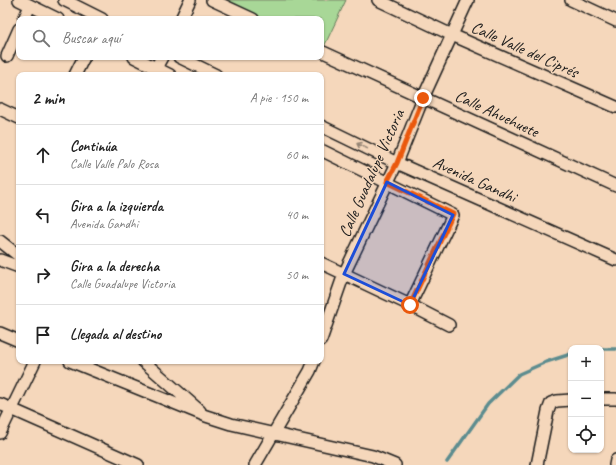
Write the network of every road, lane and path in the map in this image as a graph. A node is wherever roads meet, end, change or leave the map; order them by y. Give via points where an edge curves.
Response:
1 (19, 0) edge
2 (64, 0) edge
3 (190, 0) edge
4 (212, 0) edge
5 (378, 0) edge
6 (468, 0) edge
7 (571, 0) edge
8 (30, 6) junction
9 (25, 16) edge
10 (52, 16) edge
11 (96, 16) edge
12 (182, 16) edge
13 (247, 16) edge
14 (616, 21) edge
15 (16, 35) edge
16 (452, 35) junction
17 (324, 52) edge
18 (6, 56) dead end
19 (82, 60) edge
20 (138, 60) edge
21 (160, 60) edge
22 (185, 60) edge
23 (154, 71) edge
24 (76, 72) edge
25 (210, 72) edge
26 (423, 98) junction
27 (616, 107) edge
28 (0, 109) edge
29 (16, 117) edge
30 (324, 127) edge
31 (324, 151) edge
32 (397, 163) junction
33 (387, 182) junction
34 (616, 186) edge
35 (0, 241) edge
36 (16, 254) edge
37 (0, 260) edge
38 (616, 260) edge
39 (324, 264) edge
40 (16, 266) edge
41 (344, 274) junction
42 (410, 305) junction
43 (449, 325) dead end
44 (324, 331) edge
45 (0, 333) edge
46 (16, 340) edge
47 (34, 364) edge
48 (77, 364) edge
49 (146, 364) edge
50 (313, 364) edge
51 (616, 399) edge
52 (568, 400) edge
53 (604, 400) edge
54 (0, 404) edge
55 (12, 408) junction
56 (206, 416) junction
57 (0, 433) edge
58 (274, 434) junction
59 (616, 460) edge
60 (138, 465) edge
61 (255, 465) edge
62 (396, 465) edge
63 (538, 465) edge
64 (615, 465) edge

1 - 8 street
2 - 11 street
3 - 12 street
4 - 13 street
5 - 16 street, Calle Valle del Ciprés
6 - 16 street, Calle Guadalupe Victoria
7 - 14 street
8 - 9 street
8 - 10 street
15 - 18 street
16 - 26 street, Calle Guadalupe Victoria
16 - 27 street, Calle Valle del Ciprés
17 - 26 street, Calle Ahuehuete
19 - 24 street
20 - 23 street
21 - 23 street
22 - 25 street
26 - 32 street, Calle Guadalupe Victoria
26 - 34 street, Calle Ahuehuete
28 - 29 street
32 -> 30 street, Avenida Gandhi
31 - 33 street
32 - 33 street, Calle Guadalupe Victoria
32 - 38 street, Avenida Gandhi
33 - 41 street, Calle Guadalupe Victoria
33 - 42 street via 453,214
35 - 36 street
37 - 40 street
39 - 41 street
41 - 42 street
41 - 44 street, Calle Guadalupe Victoria
42 - 43 street
45 - 46 street
47 - 55 street
48 - 56 street
49 - 56 street
50 - 58 street
51 - 53 street
52 - 63 street via 551,403
54 - 55 street
55 - 57 street
55 - 60 street
56 - 58 street
58 - 61 street
58 - 62 street via 373,456
59 - 64 street

